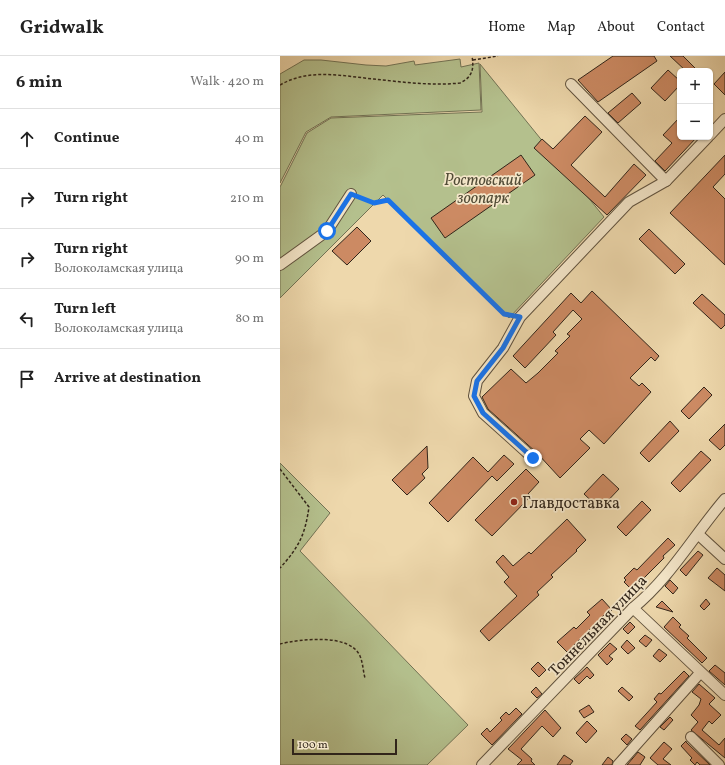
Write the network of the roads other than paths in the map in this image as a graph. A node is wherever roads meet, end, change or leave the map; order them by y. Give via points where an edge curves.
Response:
1 (571, 84) dead end
2 (725, 119) edge
3 (713, 132) edge
4 (705, 140) edge
5 (666, 181) junction
6 (351, 194) road end
7 (280, 265) edge
8 (533, 458) dead end
9 (725, 499) edge
10 (699, 535) junction
11 (725, 559) edge
12 (632, 608) junction
13 (700, 673) junction
14 (725, 695) edge
15 (691, 737) dead end
16 (482, 765) edge
17 (618, 765) edge
18 (719, 765) edge

1 - 5 street
2 - 3 street
4 - 5 street
5 - 8 street via 629,202 520,317 503,348 477,381 474,396 483,413
6 - 7 street via 327,231
9 - 10 street, Тоннельная улица
10 - 11 street
10 - 12 street, Тоннельная улица via 648,595
12 - 13 street
12 - 16 street, Тоннельная улица
13 - 14 street
13 - 17 street
15 - 18 street

